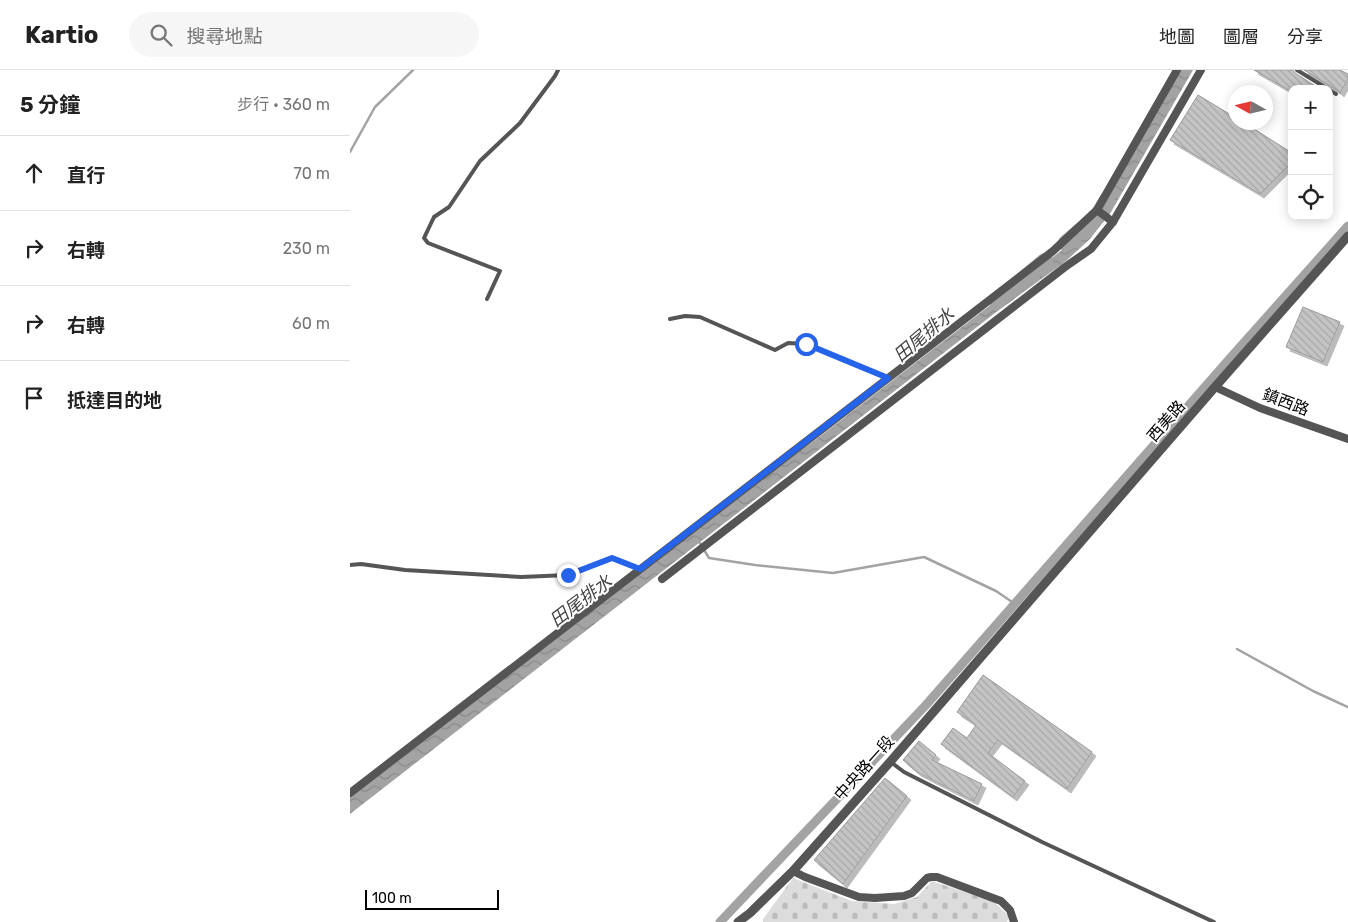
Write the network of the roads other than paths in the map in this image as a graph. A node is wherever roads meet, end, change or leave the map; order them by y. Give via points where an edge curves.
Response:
1 (558, 70) edge
2 (1177, 70) edge
3 (1201, 70) edge
4 (1297, 70) edge
5 (1322, 85) edge
6 (1333, 92) edge
7 (1336, 94) dead end
8 (1097, 210) junction
9 (1113, 222) junction
10 (1348, 236) edge
11 (487, 298) dead end
12 (670, 319) dead end
13 (888, 378) junction
14 (1215, 387) junction
15 (1348, 439) edge
16 (350, 564) edge
17 (640, 569) junction
18 (662, 579) dead end
19 (1007, 628) joint
20 (890, 762) junction
21 (350, 793) edge
22 (793, 871) junction
23 (749, 917) edge
24 (738, 922) edge
25 (1014, 922) edge
26 (1214, 922) edge

1 - 11 lane via 520,123 480,161 449,207 434,217 424,238 428,243 500,270
2 - 8 street
3 - 9 street
4 - 5 lane
6 - 7 lane
8 - 9 street
8 - 13 street via 1053,251
9 - 18 street via 1091,249
10 - 14 street, 西美路
12 - 13 lane via 700,317 776,350 788,343 806,344
13 - 17 street
14 - 15 street, 鎮西路 via 1260,408
14 - 19 street, 西美路
16 - 17 lane via 521,577 568,575 612,558
17 - 21 street
19 - 20 street, 中央路一段
20 - 22 street, 中央路一段
20 - 26 lane via 1042,842
22 - 23 street, 中央路一段
22 - 25 street via 859,897 875,898 904,896 912,893 927,878 938,877 1001,900 1010,910
23 - 24 street, 中央路一段

